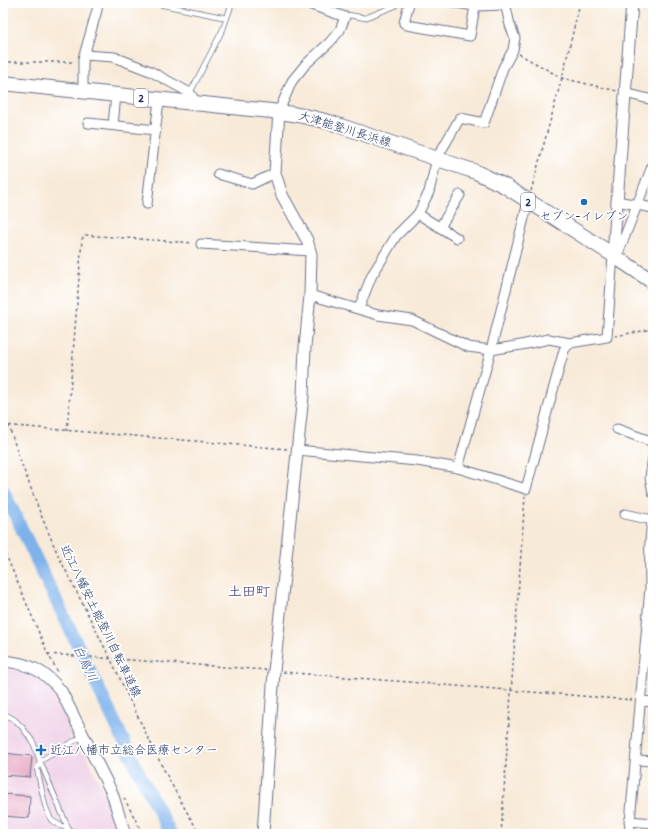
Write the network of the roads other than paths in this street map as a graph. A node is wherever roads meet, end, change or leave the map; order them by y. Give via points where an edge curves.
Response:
1 (98, 3) edge
2 (153, 3) edge
3 (232, 3) edge
4 (306, 3) edge
5 (396, 3) edge
6 (409, 3) edge
7 (456, 3) edge
8 (632, 3) edge
9 (505, 4) edge
10 (326, 6) edge
11 (475, 6) junction
12 (345, 17) junction
13 (227, 18) junction
14 (83, 59) junction
15 (3, 83) edge
16 (83, 92) junction
17 (625, 93) junction
18 (116, 96) junction
19 (194, 98) junction
20 (159, 100) junction
21 (653, 100) edge
22 (279, 111) junction
23 (88, 123) dead end
24 (113, 125) junction
25 (156, 130) junction
26 (437, 158) junction
27 (653, 164) edge
28 (275, 173) junction
29 (218, 174) dead end
30 (460, 195) dead end
31 (617, 201) junction
32 (528, 202) junction
33 (147, 204) dead end
34 (638, 204) junction
35 (653, 208) edge
36 (418, 214) junction
37 (440, 228) junction
38 (457, 238) dead end
39 (201, 244) road end
40 (310, 251) junction
41 (613, 255) junction
42 (653, 282) edge
43 (310, 295) junction
44 (359, 308) junction
45 (570, 343) junction
46 (491, 350) junction
47 (617, 429) dead end
48 (653, 442) edge
49 (297, 450) junction
50 (653, 457) edge
51 (458, 468) junction
52 (652, 477) edge
53 (653, 493) edge
54 (625, 514) dead end
55 (653, 518) edge
56 (651, 533) edge
57 (652, 588) edge
58 (649, 645) edge
59 (3, 660) edge
60 (641, 701) junction
61 (653, 702) edge
62 (3, 713) edge
63 (84, 736) junction
64 (636, 760) junction
65 (40, 761) junction
66 (653, 761) edge
67 (630, 821) junction
68 (653, 823) edge
69 (68, 828) junction
70 (72, 834) edge
71 (124, 834) edge
72 (263, 834) edge
73 (629, 834) edge

1 - 14 street
2 - 13 lane
3 - 13 lane
4 - 10 street
5 - 12 lane via 395,6 365,18 349,14
6 - 11 street via 404,23 407,26 470,36
7 - 11 street
8 - 17 street
9 - 11 street
9 - 26 street via 515,38 513,50 503,68 484,123 460,118
10 - 12 street
12 - 22 street via 340,30 292,81
13 - 19 lane
14 - 16 street
14 - 19 street via 114,57 150,71
15 - 16 main road, 大津能登川長浜線 / 2
16 - 18 main road, 大津能登川長浜線 / 2
17 - 21 street
17 - 31 street
18 - 20 main road, 大津能登川長浜線 / 2
18 - 24 street
19 - 20 main road, 大津能登川長浜線 / 2
19 - 22 main road, 大津能登川長浜線 / 2
20 - 25 street
22 - 26 main road, 大津能登川長浜線 / 2 via 329,122
22 - 28 street
23 - 24 street
24 - 25 street
25 - 33 street
26 - 32 main road, 大津能登川長浜線 / 2 via 505,186
26 - 36 street via 428,192
27 - 34 street
28 - 29 street via 252,184
28 - 40 street via 282,195 307,240
30 - 37 street
31 - 34 street
31 - 41 street
32 - 41 main road, 大津能登川長浜線 / 2
32 - 46 street
34 - 35 street
34 - 41 street via 621,246
36 - 37 street
36 - 44 street via 396,236 372,276
37 - 38 street
39 - 40 street
40 - 43 street
41 - 42 main road, 大津能登川長浜線 / 2
41 - 45 street via 607,337
43 - 44 street
43 - 49 street
44 - 46 street via 378,315 412,320 468,346
45 - 46 street via 548,339
45 - 51 street via 564,350 526,489
46 - 51 street
47 - 48 street
49 - 51 street via 417,461
49 - 72 street via 274,671
50 - 52 street
52 - 53 street
54 - 55 street
55 - 56 street
56 - 57 street via 649,549
57 - 58 street
58 - 60 street
59 - 63 street via 29,665 52,680 61,691
60 - 61 street
60 - 64 street
62 - 65 lane via 15,720 28,734
63 - 65 lane
63 - 71 street via 112,793
64 - 66 street
64 - 67 street
65 - 69 lane
65 - 69 lane via 37,769 51,820
67 - 68 street
67 - 73 street
69 - 70 lane

